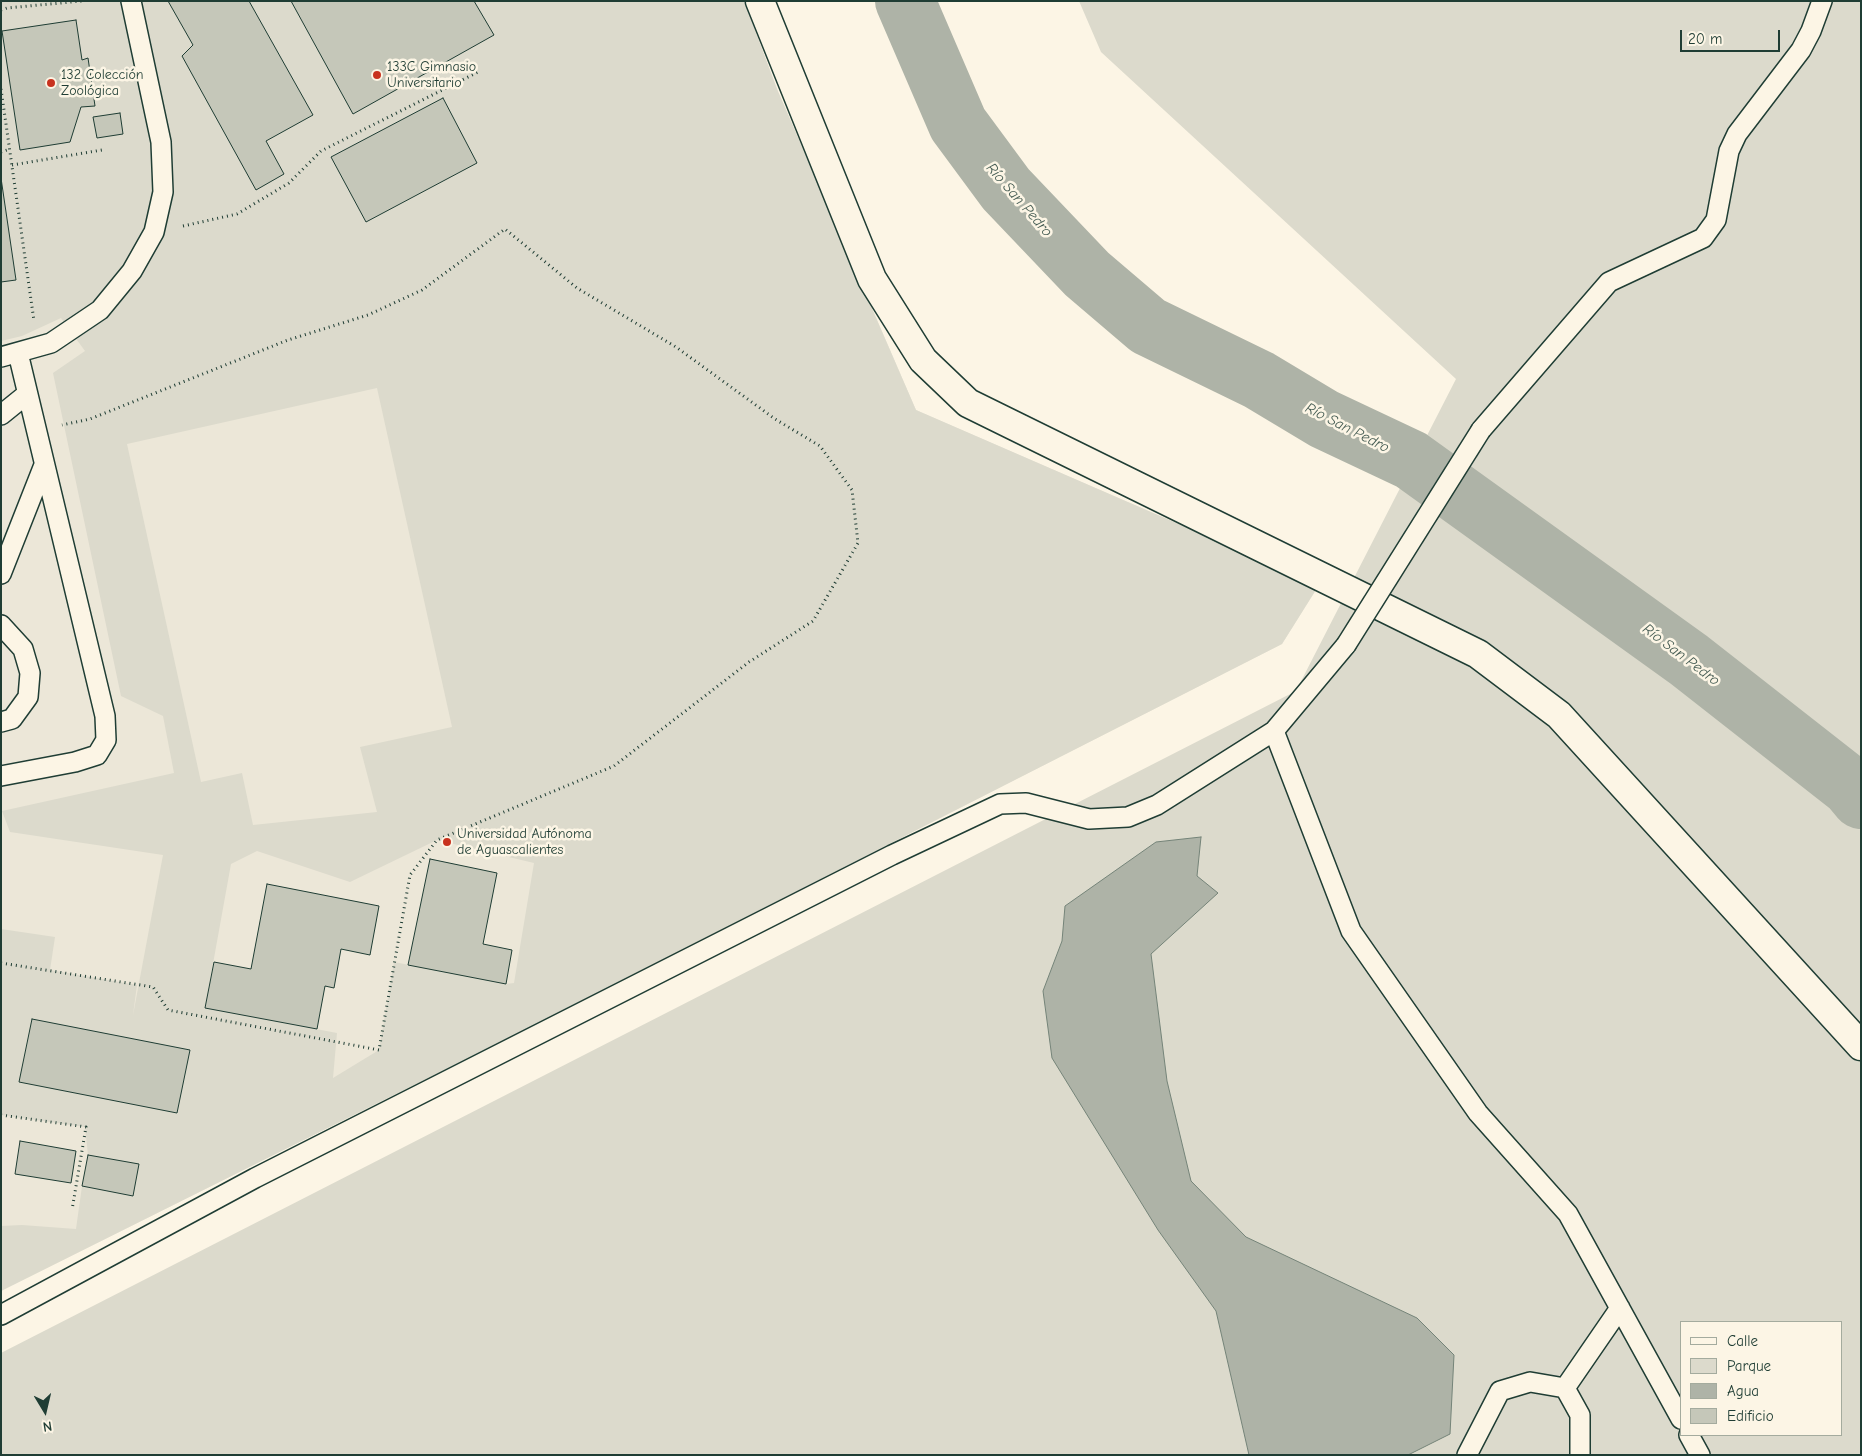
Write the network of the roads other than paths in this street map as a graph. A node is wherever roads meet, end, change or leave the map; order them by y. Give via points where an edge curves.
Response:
1 (132, 1) edge
2 (760, 1) edge
3 (1822, 1) edge
4 (10, 355) edge
5 (27, 394) junction
6 (1, 415) edge
7 (44, 465) junction
8 (1, 573) edge
9 (1, 625) edge
10 (1, 722) edge
11 (1274, 731) junction
12 (1, 776) edge
13 (1861, 1046) edge
14 (1620, 1308) junction
15 (1, 1315) edge
16 (1565, 1388) junction
17 (1680, 1417) edge
18 (1690, 1436) edge
19 (1467, 1455) edge
20 (1580, 1455) edge
21 (1700, 1455) edge

1 - 4 lane via 161,142 163,192 154,232 132,271 100,310 51,343
2 - 13 street via 872,279 923,360 968,403 1478,654 1560,715
3 - 11 lane, bridge via 1801,50 1737,134 1730,151 1716,220 1703,238 1609,282 1481,430 1346,645
4 - 5 lane
5 - 6 lane
5 - 7 lane
7 - 8 lane
7 - 12 lane via 105,716 106,740 97,755
9 - 10 lane via 23,649 30,674 28,697 12,719
11 - 14 lane via 1351,931 1478,1113 1568,1214
11 - 15 lane via 1157,805 1128,817 1089,818 1026,803 1000,804 892,855 255,1178
14 - 16 lane
14 - 17 lane
16 - 19 lane via 1530,1382 1500,1391
16 - 20 lane via 1580,1415
18 - 21 lane

